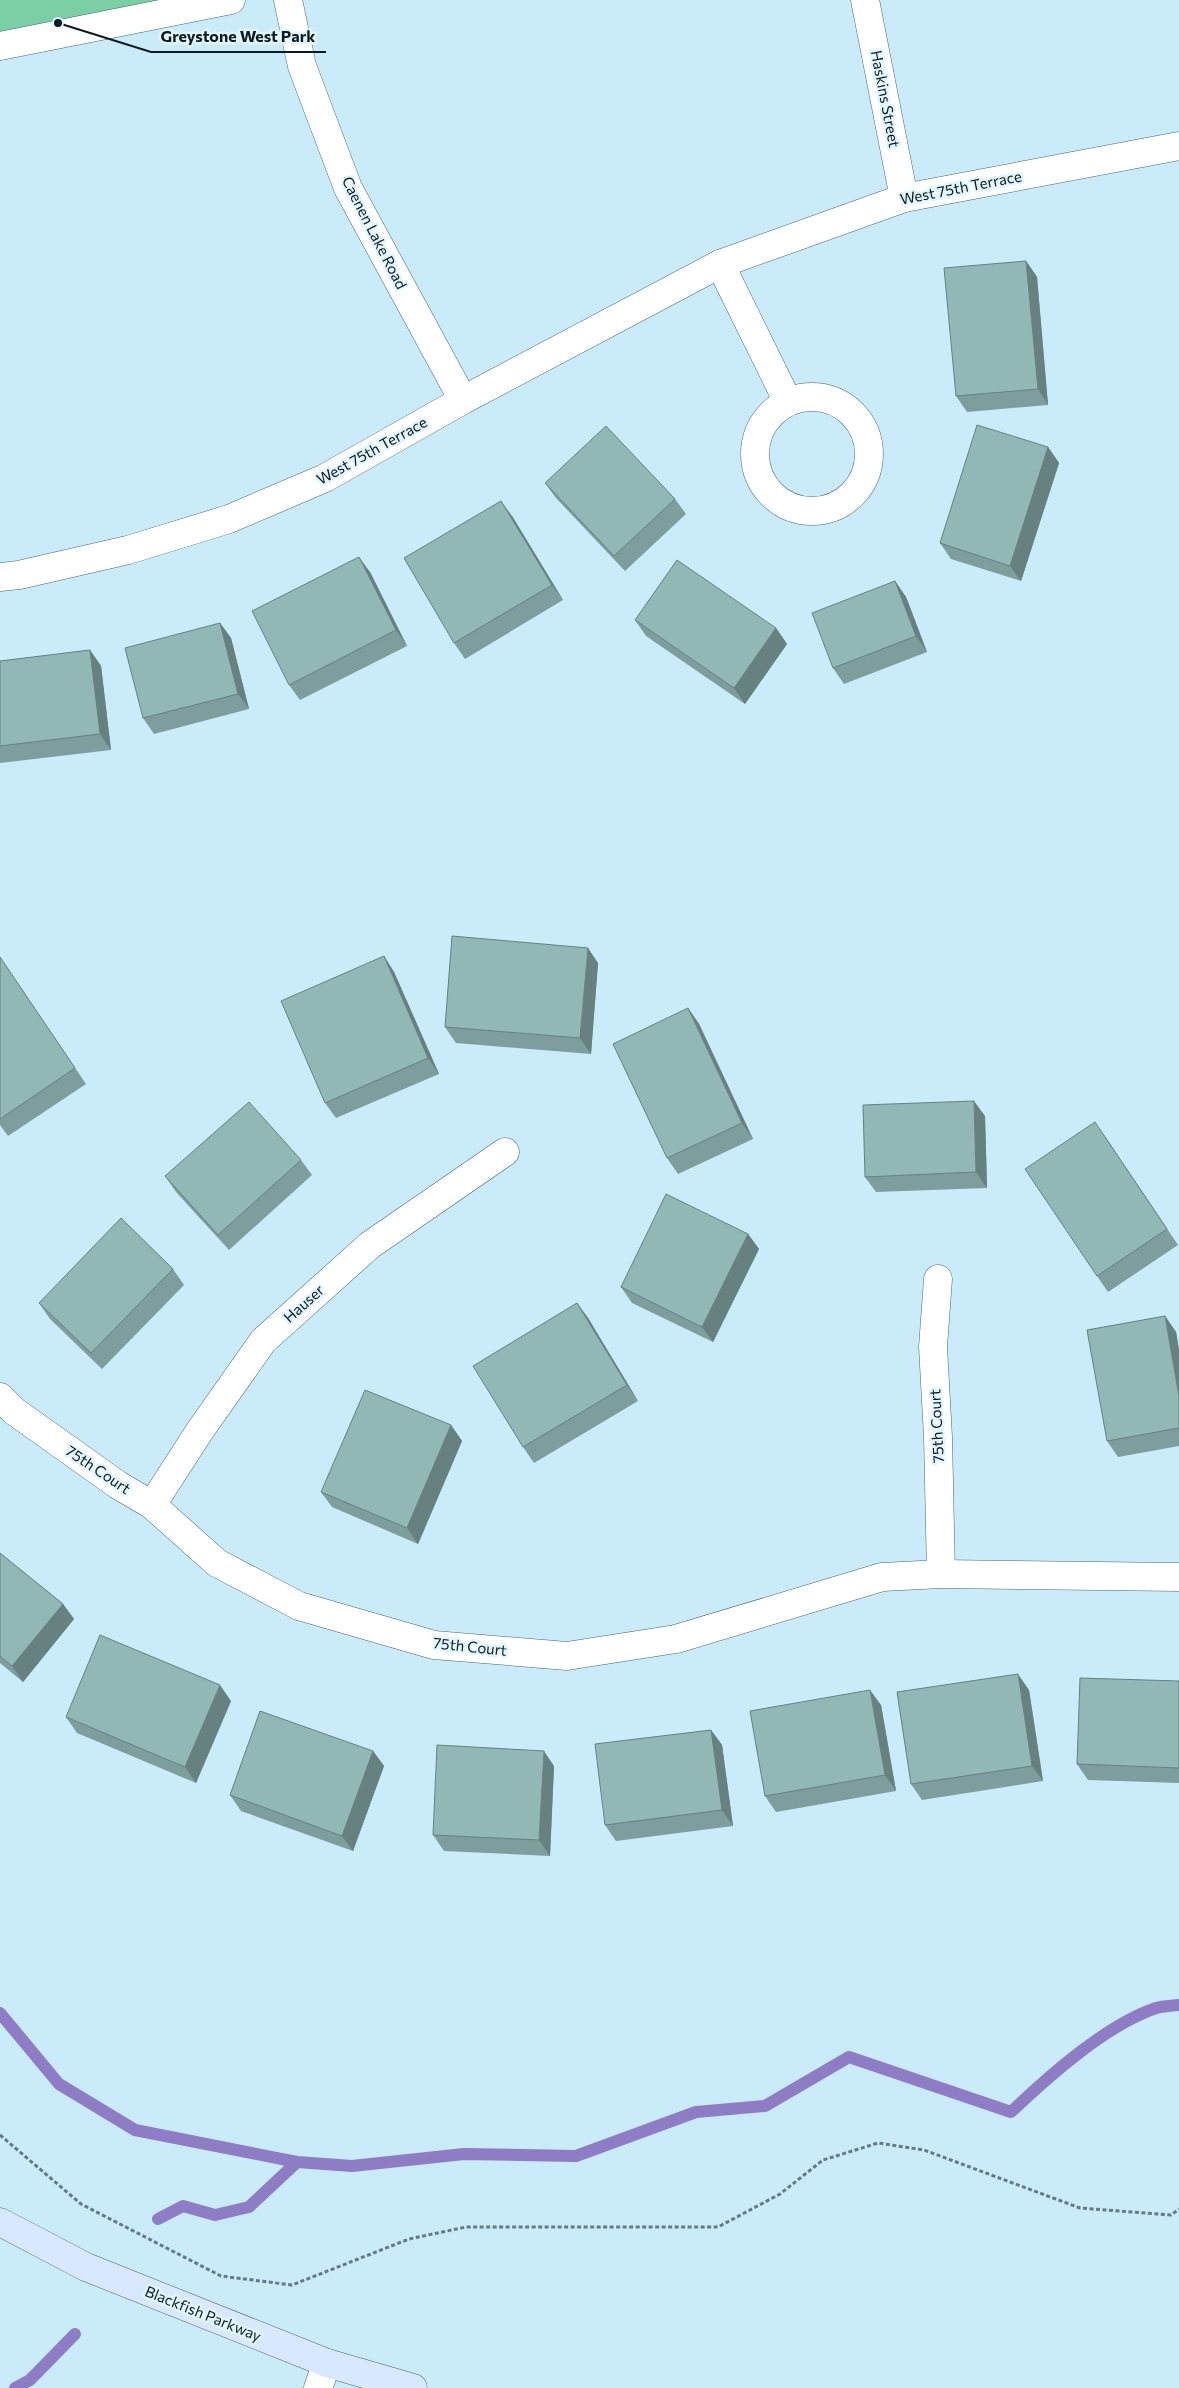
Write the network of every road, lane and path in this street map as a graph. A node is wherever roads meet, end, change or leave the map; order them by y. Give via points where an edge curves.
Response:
1 (231, 0) edge
2 (288, 0) edge
3 (866, 0) edge
4 (0, 46) edge
5 (1179, 146) edge
6 (904, 198) junction
7 (720, 264) junction
8 (463, 400) junction
9 (788, 402) junction
10 (0, 577) edge
11 (505, 1152) dead end
12 (938, 1279) dead end
13 (0, 1397) edge
14 (152, 1505) junction
15 (1175, 1573) edge
16 (941, 1574) junction
17 (0, 2135) edge
18 (1179, 2209) edge
19 (0, 2222) edge
20 (327, 2362) junction
21 (397, 2386) edge
22 (318, 2388) edge

1 - 4 street
2 - 8 street, Caenen Lake Road via 302,66 348,188
3 - 6 street, Haskins Street
5 - 6 street, West 75th Terrace
6 - 7 street, West 75th Terrace
7 - 8 street, West 75th Terrace
7 - 9 street
8 - 10 street, West 75th Terrace via 325,478 230,519 128,550
9 - 9 street via 808,397 827,399 845,407 859,422 867,440 869,459 864,478 838,505 820,511 802,511 770,494 760,479 754,461 755,443 773,411
11 - 14 street, Hauser via 370,1245 263,1341
12 - 16 street, 75th Court via 933,1347
13 - 14 street, 75th Court via 14,1412
14 - 16 street, 75th Court via 218,1563 299,1606 444,1646 568,1656 676,1639 882,1577
15 - 16 street, 75th Court
17 - 18 path via 80,2204 221,2276 292,2285 409,2239 466,2227 718,2227 780,2194 823,2160 878,2143 924,2150 1080,2208 1170,2215
19 - 20 main road, Blackfish Parkway via 86,2267
20 - 21 main road, Blackfish Parkway
20 - 22 street

